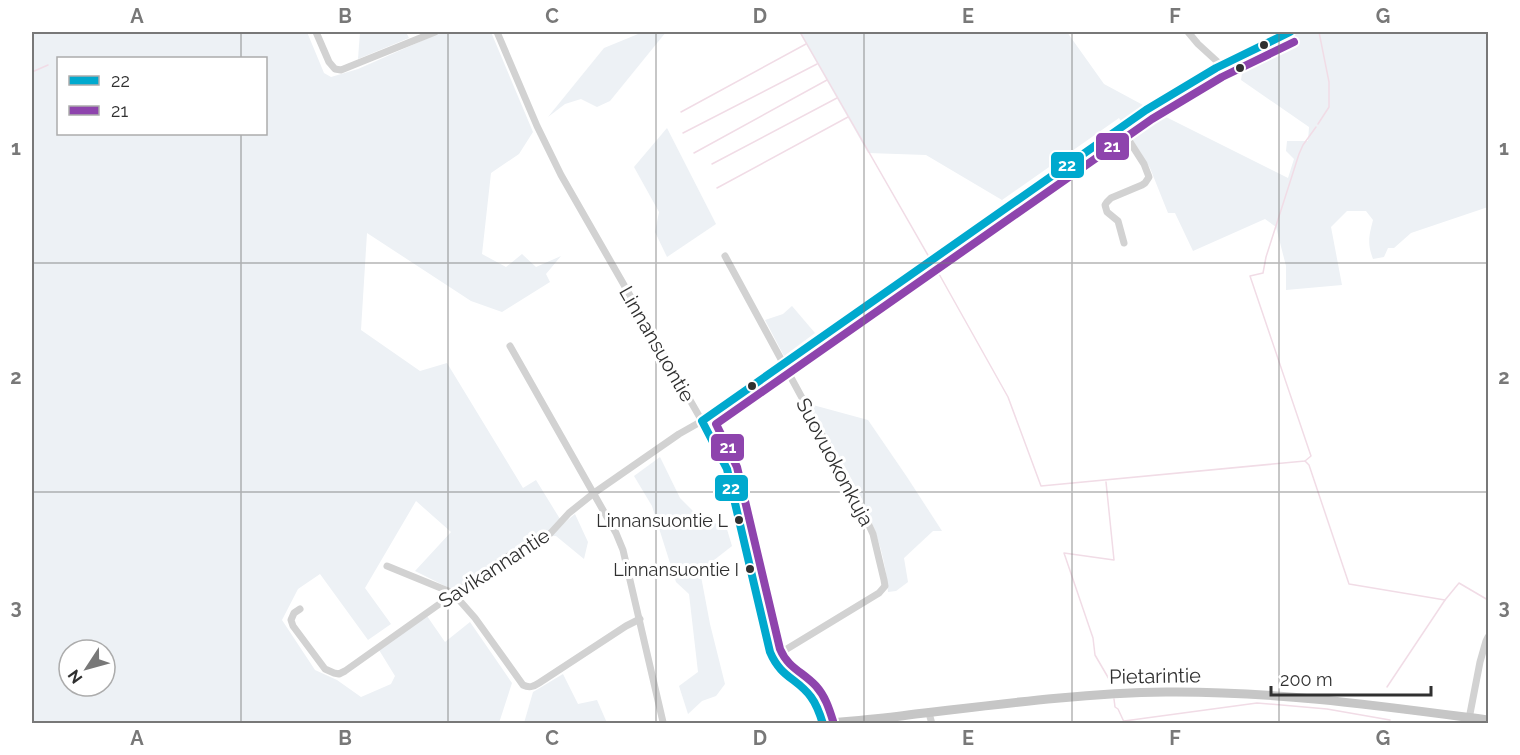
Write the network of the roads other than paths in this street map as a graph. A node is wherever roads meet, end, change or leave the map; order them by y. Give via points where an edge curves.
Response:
1 (316, 32) edge
2 (435, 32) edge
3 (497, 32) edge
4 (1188, 32) edge
5 (1290, 32) edge
6 (1221, 65) junction
7 (1121, 128) junction
8 (1125, 243) dead end
9 (725, 256) dead end
10 (510, 346) dead end
11 (784, 364) junction
12 (702, 421) junction
13 (594, 493) junction
14 (387, 566) dead end
15 (453, 593) junction
16 (300, 609) dead end
17 (640, 619) junction
18 (1488, 637) edge
19 (772, 658) junction
20 (930, 713) junction
21 (1468, 720) edge
22 (1488, 720) edge
23 (663, 722) dead end
24 (823, 723) edge
25 (932, 723) edge

1 - 2 street via 335,69 345,69
3 - 12 street, Linnansuontie via 561,175
4 - 6 street
5 - 6 street, Savikannantie
6 - 7 street, Savikannantie
7 - 8 street via 1149,177 1105,205 1118,221
7 - 11 street, Savikannantie
9 - 11 street, Suovuokonkuja
10 - 13 street
11 - 12 street, Savikannantie
11 - 19 street, Suovuokonkuja via 869,524 885,586
12 - 13 street, Savikannantie
12 - 19 street, Linnansuontie via 727,469
13 - 15 street, Savikannantie via 537,544 510,555
13 - 17 street via 623,549
14 - 15 street
15 - 16 street, Savikannantie via 339,674 325,669 293,626 291,620
15 - 17 street via 527,687
17 - 23 street
18 - 21 street
19 - 24 street, Linnansuontie via 780,670 812,697
20 - 21 main road, Pietarintie via 1051,698 1196,692 1287,696
20 - 24 main road, Pietarintie
20 - 25 street
21 - 22 main road, Pietarintie

